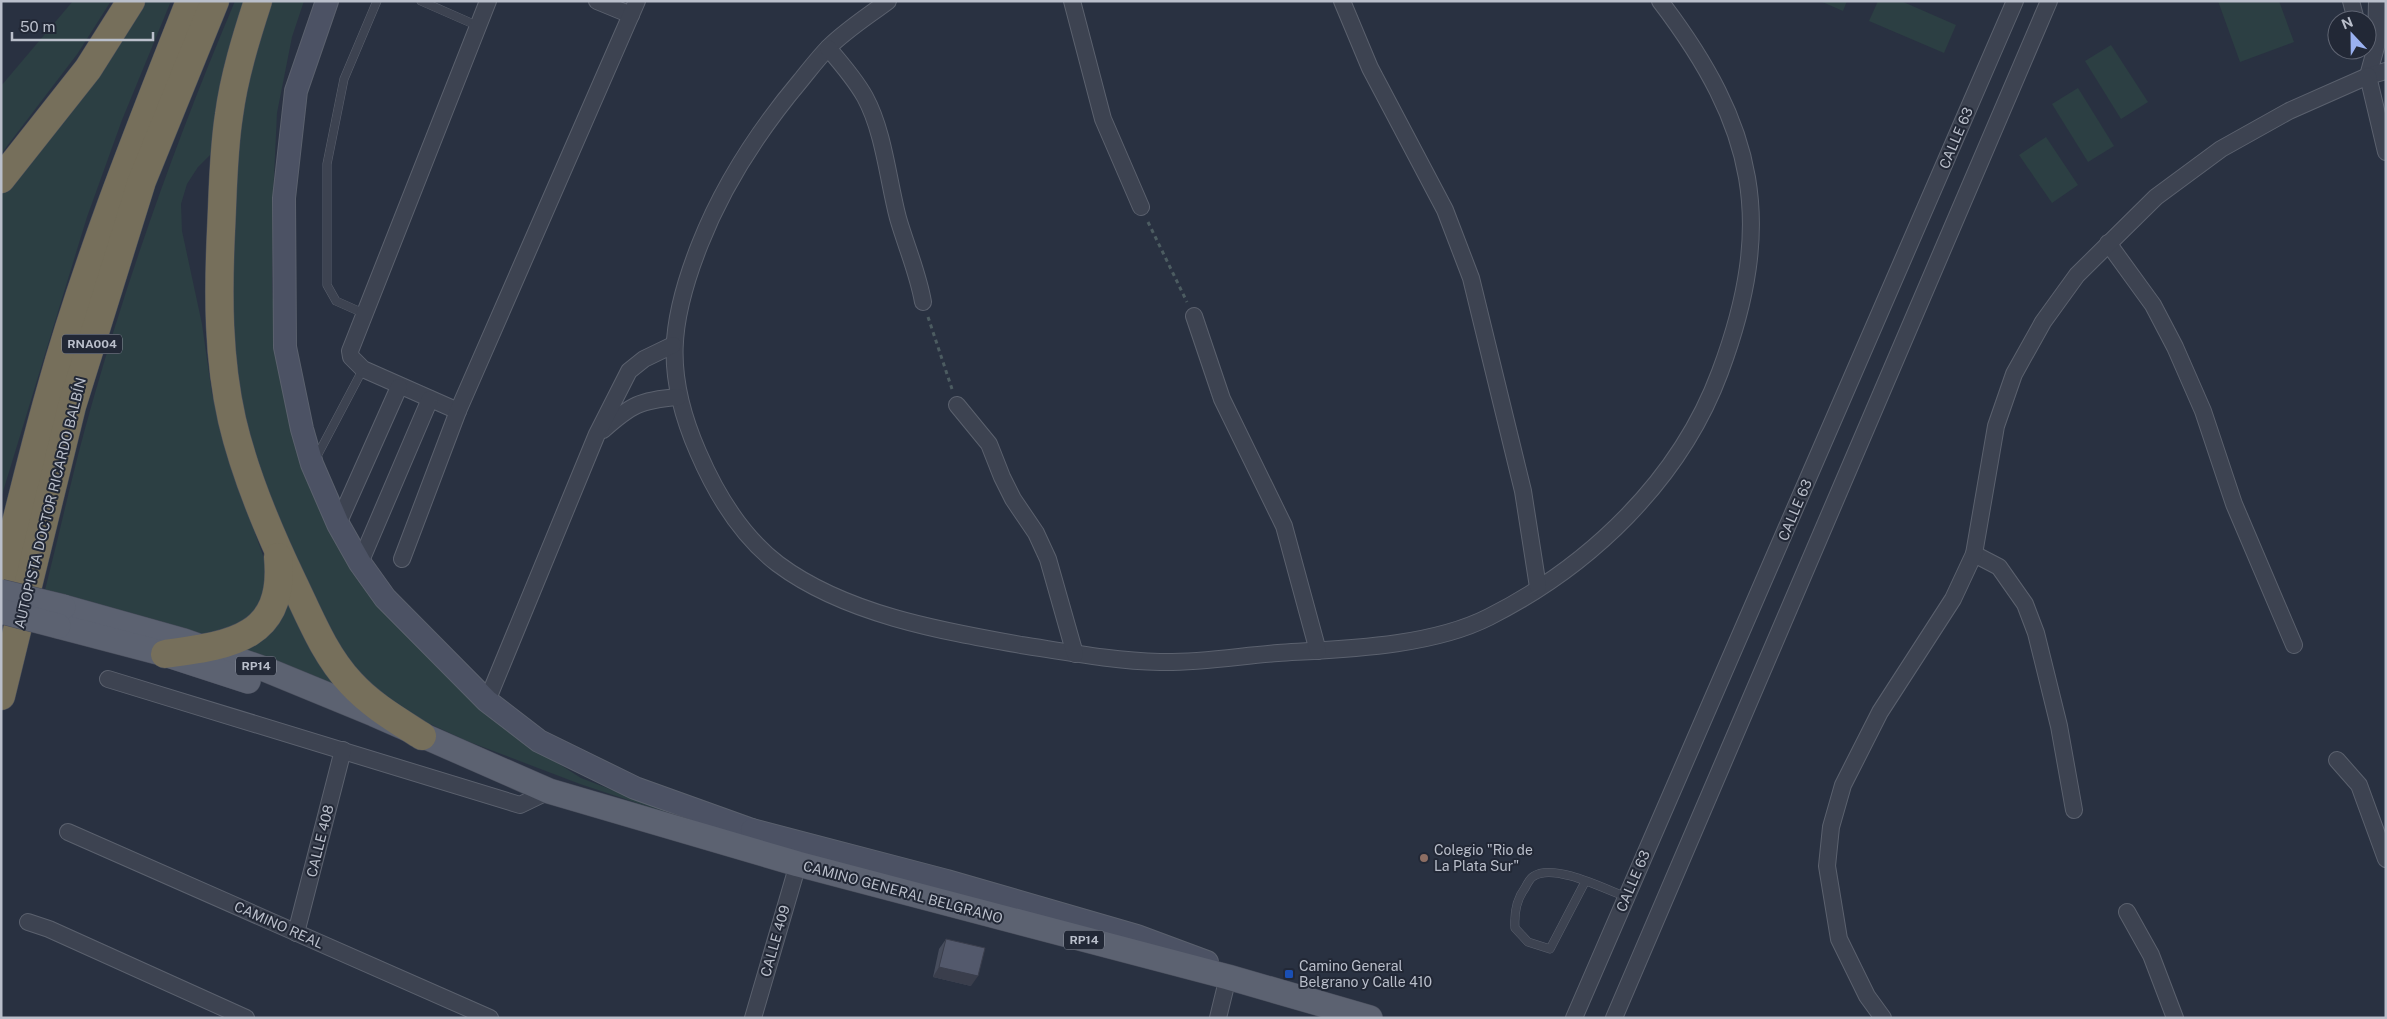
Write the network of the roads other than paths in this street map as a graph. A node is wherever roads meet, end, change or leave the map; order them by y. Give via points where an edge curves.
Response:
1 (131, 1) edge
2 (190, 1) edge
3 (215, 1) edge
4 (258, 1) edge
5 (327, 1) edge
6 (377, 1) edge
7 (421, 1) edge
8 (488, 1) edge
9 (597, 1) edge
10 (888, 1) edge
11 (1072, 1) edge
12 (1342, 1) edge
13 (1660, 1) edge
14 (2015, 1) edge
15 (2049, 1) edge
16 (2378, 1) edge
17 (634, 8) edge
18 (478, 26) junction
19 (828, 48) junction
20 (2364, 60) edge
21 (2386, 70) edge
22 (2368, 76) junction
23 (2386, 152) edge
24 (1, 179) edge
25 (1141, 207) road end
26 (2108, 243) junction
27 (923, 302) road end
28 (364, 313) junction
29 (1194, 316) road end
30 (673, 345) junction
31 (363, 369) junction
32 (400, 387) junction
33 (678, 397) junction
34 (430, 399) junction
35 (957, 405) road end
36 (458, 411) junction
37 (597, 434) junction
38 (312, 464) junction
39 (31, 465) junction
40 (338, 524) junction
41 (278, 550) junction
42 (1974, 554) junction
43 (1, 555) edge
44 (402, 559) dead end
45 (360, 563) junction
46 (1, 583) edge
47 (1538, 587) junction
48 (1, 592) edge
49 (1, 611) edge
50 (60, 616) junction
51 (2294, 645) dead end
52 (208, 648) junction
53 (1318, 650) junction
54 (164, 654) junction
55 (1075, 654) junction
56 (108, 679) dead end
57 (1, 696) edge
58 (487, 701) junction
59 (432, 741) junction
60 (343, 750) junction
61 (2337, 760) dead end
62 (549, 791) junction
63 (2074, 810) dead end
64 (68, 832) dead end
65 (755, 841) junction
66 (2386, 859) edge
67 (798, 864) junction
68 (1585, 882) junction
69 (1626, 897) junction
70 (2127, 912) dead end
71 (28, 922) dead end
72 (296, 932) junction
73 (1228, 978) junction
74 (246, 1018) edge
75 (490, 1018) edge
76 (753, 1018) edge
77 (1218, 1018) edge
78 (1370, 1018) edge
79 (1574, 1018) edge
80 (1614, 1018) edge
81 (1883, 1018) edge
82 (2175, 1018) edge

1 - 24 highway via 88,69
2 - 39 highway, AUTOPISTA DOCTOR RICARDO BALBÍN / RNA004 via 122,172 50,392
3 - 57 highway, AUTOPISTA DOCTOR RICARDO BALBÍN / RNA004 via 142,182 75,397
4 - 41 highway via 229,114 223,167 218,304 232,420 244,466
5 - 38 street via 296,91 284,198 285,347
6 - 28 lane via 344,79 327,164 327,285 336,301
7 - 18 lane
8 - 18 street
9 - 17 street
10 - 19 street
11 - 25 street via 1103,119
12 - 47 street via 1370,68 1445,210 1471,278 1523,491
13 - 47 street via 1706,68 1731,118 1746,166 1752,246 1744,287 1734,332 1704,412 1664,474 1591,552
14 - 69 street, CALLE 63
15 - 80 street
16 - 22 street via 2376,47
17 - 36 street
18 - 28 street
19 - 27 street via 866,98
19 - 30 street via 780,105 741,160 690,267 679,304
20 - 22 street
21 - 22 street
22 - 23 street
22 - 26 street via 2289,111 2221,149 2156,197
26 - 42 street via 2077,275 2043,322 2014,374 1996,426
26 - 51 street via 2153,305 2175,347 2203,411 2234,504
28 - 31 street via 350,351 351,357
29 - 53 street via 1222,399 1284,526
30 - 33 street
30 - 37 street via 644,359 630,371
31 - 32 street
31 - 38 lane
32 - 34 street
32 - 40 street
33 - 37 street via 650,400 628,408
33 - 55 street via 709,479 732,516 778,564 813,585 863,606 946,632
34 - 36 street
34 - 45 street
35 - 55 street via 990,444 1013,499 1036,533 1048,559
36 - 44 street
37 - 58 street
38 - 40 street
39 - 43 highway
39 - 46 highway, AUTOPISTA DOCTOR RICARDO BALBÍN / RNA004
40 - 45 street
41 - 52 highway via 278,594 271,611 247,634
41 - 59 highway via 334,663 375,705
42 - 63 street via 1999,568 2026,604 2059,726
42 - 81 street via 1953,598 1880,712 1843,785 1831,827 1827,866 1839,939 1867,996
45 - 58 street via 385,598
47 - 53 street via 1486,619 1448,631 1404,642
48 - 50 main road, CAMINO GENERAL BELGRANO / RP14, bridge
49 - 50 main road, CAMINO GENERAL BELGRANO / RP14, bridge
50 - 52 main road, CAMINO GENERAL BELGRANO / RP14
50 - 54 main road, CAMINO GENERAL BELGRANO / RP14
52 - 54 highway
52 - 59 main road, CAMINO GENERAL BELGRANO / RP14 via 374,714
53 - 55 street via 1161,662
54 - 59 main road, CAMINO GENERAL BELGRANO / RP14 via 278,691 367,726
56 - 60 street
58 - 65 street via 539,741
59 - 62 main road, CAMINO GENERAL BELGRANO / RP14
60 - 62 street via 520,805
60 - 72 street, CALLE 408
61 - 66 street via 2359,785
62 - 65 main road, CAMINO GENERAL BELGRANO / RP14
64 - 72 street, CAMINO REAL
65 - 67 main road, CAMINO GENERAL BELGRANO / RP14
65 - 73 street via 938,878 1137,936 1209,963
67 - 73 main road, CAMINO GENERAL BELGRANO / RP14
67 - 76 street, CALLE 409
68 - 68 lane via 1548,871 1533,876 1518,897 1515,928 1528,942 1550,949
68 - 69 lane
69 - 79 street, CALLE 63
70 - 82 street via 2151,955
71 - 74 street
72 - 75 street, CAMINO REAL
73 - 77 street
73 - 78 main road, CAMINO GENERAL BELGRANO / RP14

